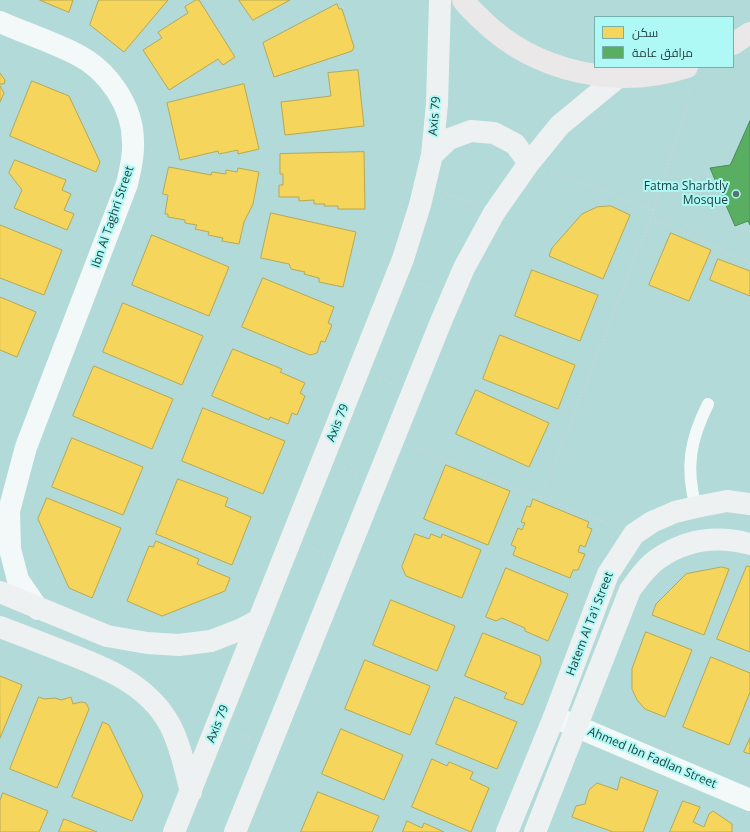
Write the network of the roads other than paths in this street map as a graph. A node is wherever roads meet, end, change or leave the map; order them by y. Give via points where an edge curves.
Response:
1 (440, 0) edge
2 (463, 0) edge
3 (0, 22) edge
4 (690, 74) edge
5 (617, 78) junction
6 (432, 154) junction
7 (529, 163) junction
8 (708, 404) dead end
9 (26, 447) junction
10 (0, 491) edge
11 (750, 504) edge
12 (696, 507) junction
13 (750, 544) edge
14 (0, 592) edge
15 (38, 609) junction
16 (0, 627) edge
17 (256, 629) junction
18 (107, 636) junction
19 (95, 664) junction
20 (554, 717) junction
21 (576, 726) junction
22 (191, 792) junction
23 (750, 800) edge
24 (174, 832) edge
25 (235, 832) edge
26 (507, 832) edge
27 (535, 832) edge

1 - 6 main road, Axis 79 via 437,104
2 - 5 main road via 495,33 533,56 574,71
3 - 9 street, Ibn Al Taghri Street via 77,54 95,66 122,100 130,120 133,141 132,163 126,184
4 - 5 main road via 673,71
5 - 7 main road via 560,125
6 - 7 main road via 449,139 471,131 494,133 515,144
6 - 17 main road, Axis 79 via 420,205 397,275
7 - 25 main road via 494,213 451,297
8 - 12 lane via 698,424 692,446 691,490
9 - 10 street, Ibn Al Taghri Street
9 - 15 street, Ibn Al Taghri Street via 10,511 10,549 18,580
11 - 12 main road, Hatem Al Ta'i Street via 727,502
12 - 20 main road, Hatem Al Ta'i Street via 675,512 652,522 634,534 608,574
13 - 21 main road, Hatem Al Ta'i Street via 720,539 702,540 658,558 641,574 630,590
14 - 15 main road
15 - 18 main road
16 - 19 main road
17 - 18 main road via 242,629 212,641 179,646
17 - 22 main road, Axis 79
18 - 19 main road
19 - 22 main road via 122,676 145,694 158,709 170,725 180,750
20 - 21 street, Ahmed Ibn Fadlan Street
20 - 26 main road, Hatem Al Ta'i Street
21 - 23 street, Ahmed Ibn Fadlan Street
21 - 27 main road, Hatem Al Ta'i Street
22 - 24 main road, Axis 79

